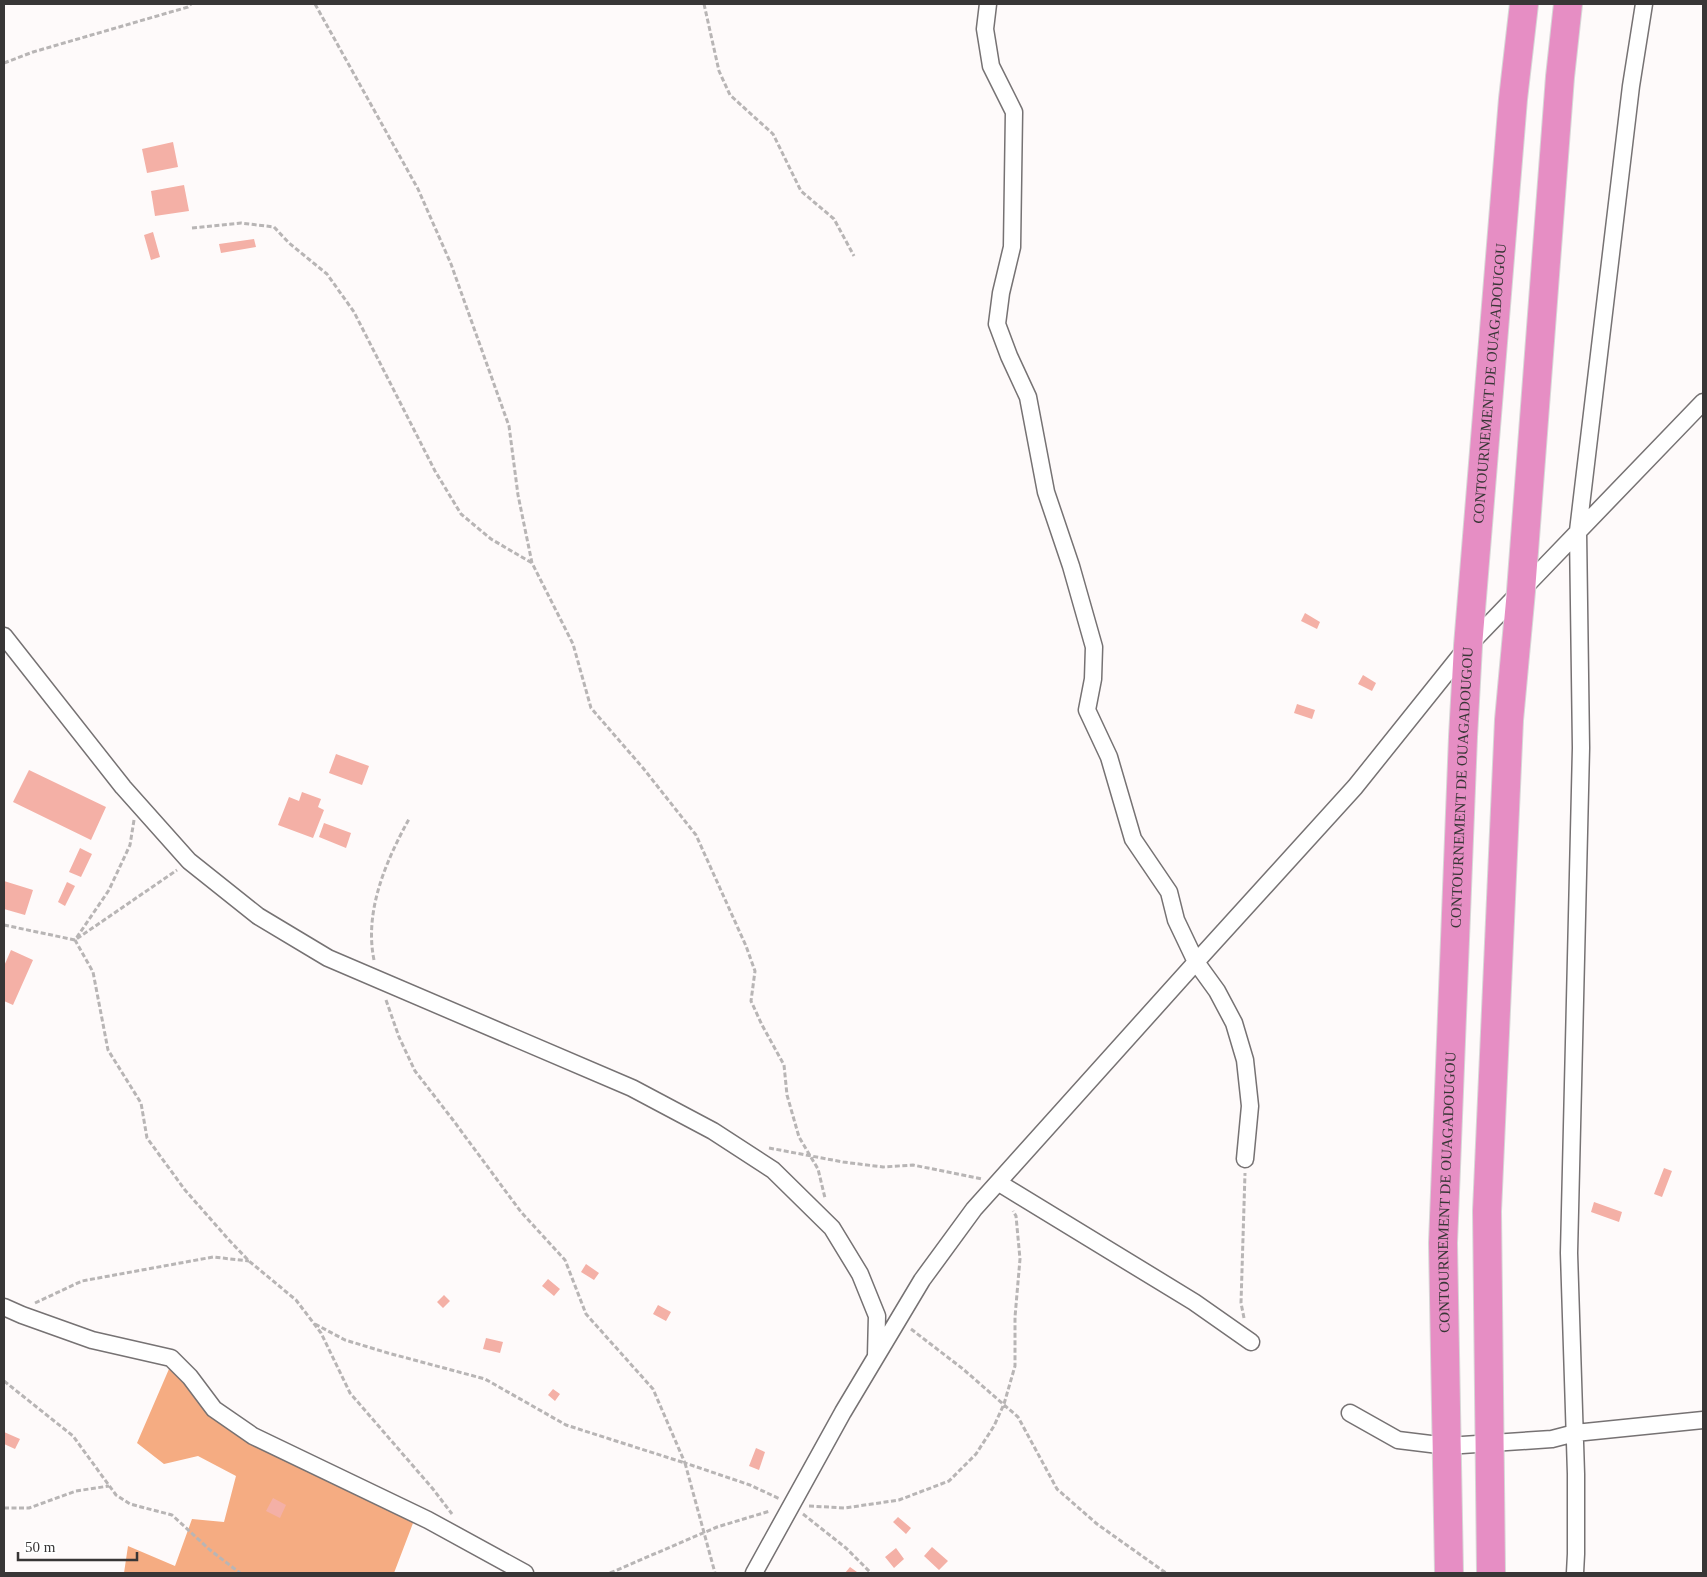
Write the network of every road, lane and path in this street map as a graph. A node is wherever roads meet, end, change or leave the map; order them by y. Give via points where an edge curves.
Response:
1 (191, 4) edge
2 (315, 4) edge
3 (704, 4) edge
4 (988, 4) edge
5 (1524, 4) edge
6 (1568, 4) edge
7 (1644, 4) edge
8 (4, 63) edge
9 (192, 228) dead end
10 (854, 256) dead end
11 (1703, 402) edge
12 (1578, 531) junction
13 (532, 563) junction
14 (1521, 591) junction
15 (4, 636) edge
16 (1468, 646) junction
17 (134, 816) dead end
18 (409, 819) dead end
19 (189, 861) junction
20 (4, 925) edge
21 (75, 940) junction
22 (1196, 962) junction
23 (379, 980) junction
24 (764, 1147) dead end
25 (810, 1156) junction
26 (1245, 1159) joint
27 (999, 1183) junction
28 (832, 1228) junction
29 (249, 1261) junction
30 (30, 1305) dead end
31 (4, 1307) edge
32 (899, 1319) junction
33 (314, 1324) junction
34 (1251, 1342) joint
35 (876, 1358) junction
36 (4, 1381) edge
37 (1004, 1404) junction
38 (1350, 1412) dead end
39 (1703, 1420) edge
40 (1575, 1433) junction
41 (1490, 1443) junction
42 (1447, 1446) junction
43 (685, 1463) junction
44 (110, 1486) junction
45 (792, 1505) junction
46 (4, 1508) edge
47 (454, 1518) dead end
48 (704, 1533) junction
49 (240, 1573) edge
50 (525, 1573) edge
51 (610, 1573) edge
52 (715, 1573) edge
53 (754, 1573) edge
54 (871, 1573) edge
55 (1166, 1573) edge
56 (1448, 1573) edge
57 (1491, 1573) edge
58 (1575, 1573) edge

1 - 8 path
2 - 13 path via 418,189 451,264 509,426 518,495
3 - 10 path via 719,71 730,95 773,134 801,191 834,219
4 - 22 street via 986,29 991,66 1014,112 1012,247 1001,293 998,324 1028,398 1046,492 1072,566 1094,647 1093,679 1087,710 1109,758 1133,839 1169,892 1176,920
5 - 16 highway, CONTOURNEMENT DE OUAGADOUGOU via 1513,99
6 - 14 highway
7 - 12 street via 1631,86
9 - 13 path via 240,223 274,227 327,274 354,312 435,471 461,514 491,539
11 - 12 street
12 - 14 street
12 - 40 street via 1581,748 1569,1252
13 - 25 path via 573,644 591,708 696,835 755,971 752,1001 784,1065 787,1095 798,1137
14 - 16 street
14 - 41 highway via 1508,720 1487,1211
15 - 19 street via 123,787
16 - 22 street via 1355,787
16 - 42 highway, CONTOURNEMENT DE OUAGADOUGOU via 1444,1243
17 - 21 path via 130,845 109,890
18 - 23 path via 376,896 373,958
19 - 21 path
19 - 23 street via 258,916 328,958
20 - 21 path
21 - 29 path via 93,972 108,1050 141,1103 147,1138 185,1190
22 - 26 street via 1234,1023 1245,1060 1250,1106
22 - 27 street
23 - 28 street via 632,1088 713,1131 772,1170
23 - 43 path via 415,1071 521,1212 565,1260 586,1314 653,1389
24 - 25 path
25 - 27 path via 883,1167 912,1165
25 - 28 path via 818,1169
26 - 34 path via 1241,1303
27 - 32 street via 974,1209 922,1280
27 - 34 street via 1194,1302
27 - 37 path via 1016,1216 1020,1259 1015,1366
28 - 35 street via 860,1274 877,1316
29 - 30 path via 213,1257 82,1281
29 - 33 path via 296,1300
31 - 50 street via 92,1340 171,1358 214,1409 253,1436 428,1520
32 - 35 street
32 - 37 path
33 - 43 path via 346,1340 485,1379 566,1425
33 - 47 path via 350,1393
35 - 45 street
36 - 44 path via 73,1436
37 - 45 path via 976,1454 949,1481 898,1500 845,1508
37 - 55 path via 1018,1417 1057,1489 1097,1524
38 - 42 street via 1398,1440
39 - 40 street
40 - 41 street via 1552,1439
40 - 58 street
41 - 42 street
41 - 57 highway
42 - 56 highway, CONTOURNEMENT DE OUAGADOUGOU
43 - 45 path via 750,1485
43 - 48 path
44 - 46 path via 76,1491 29,1508
44 - 49 path via 116,1495 130,1504 172,1515
45 - 48 path
45 - 53 street
45 - 54 path via 846,1548
48 - 51 path
48 - 52 path

